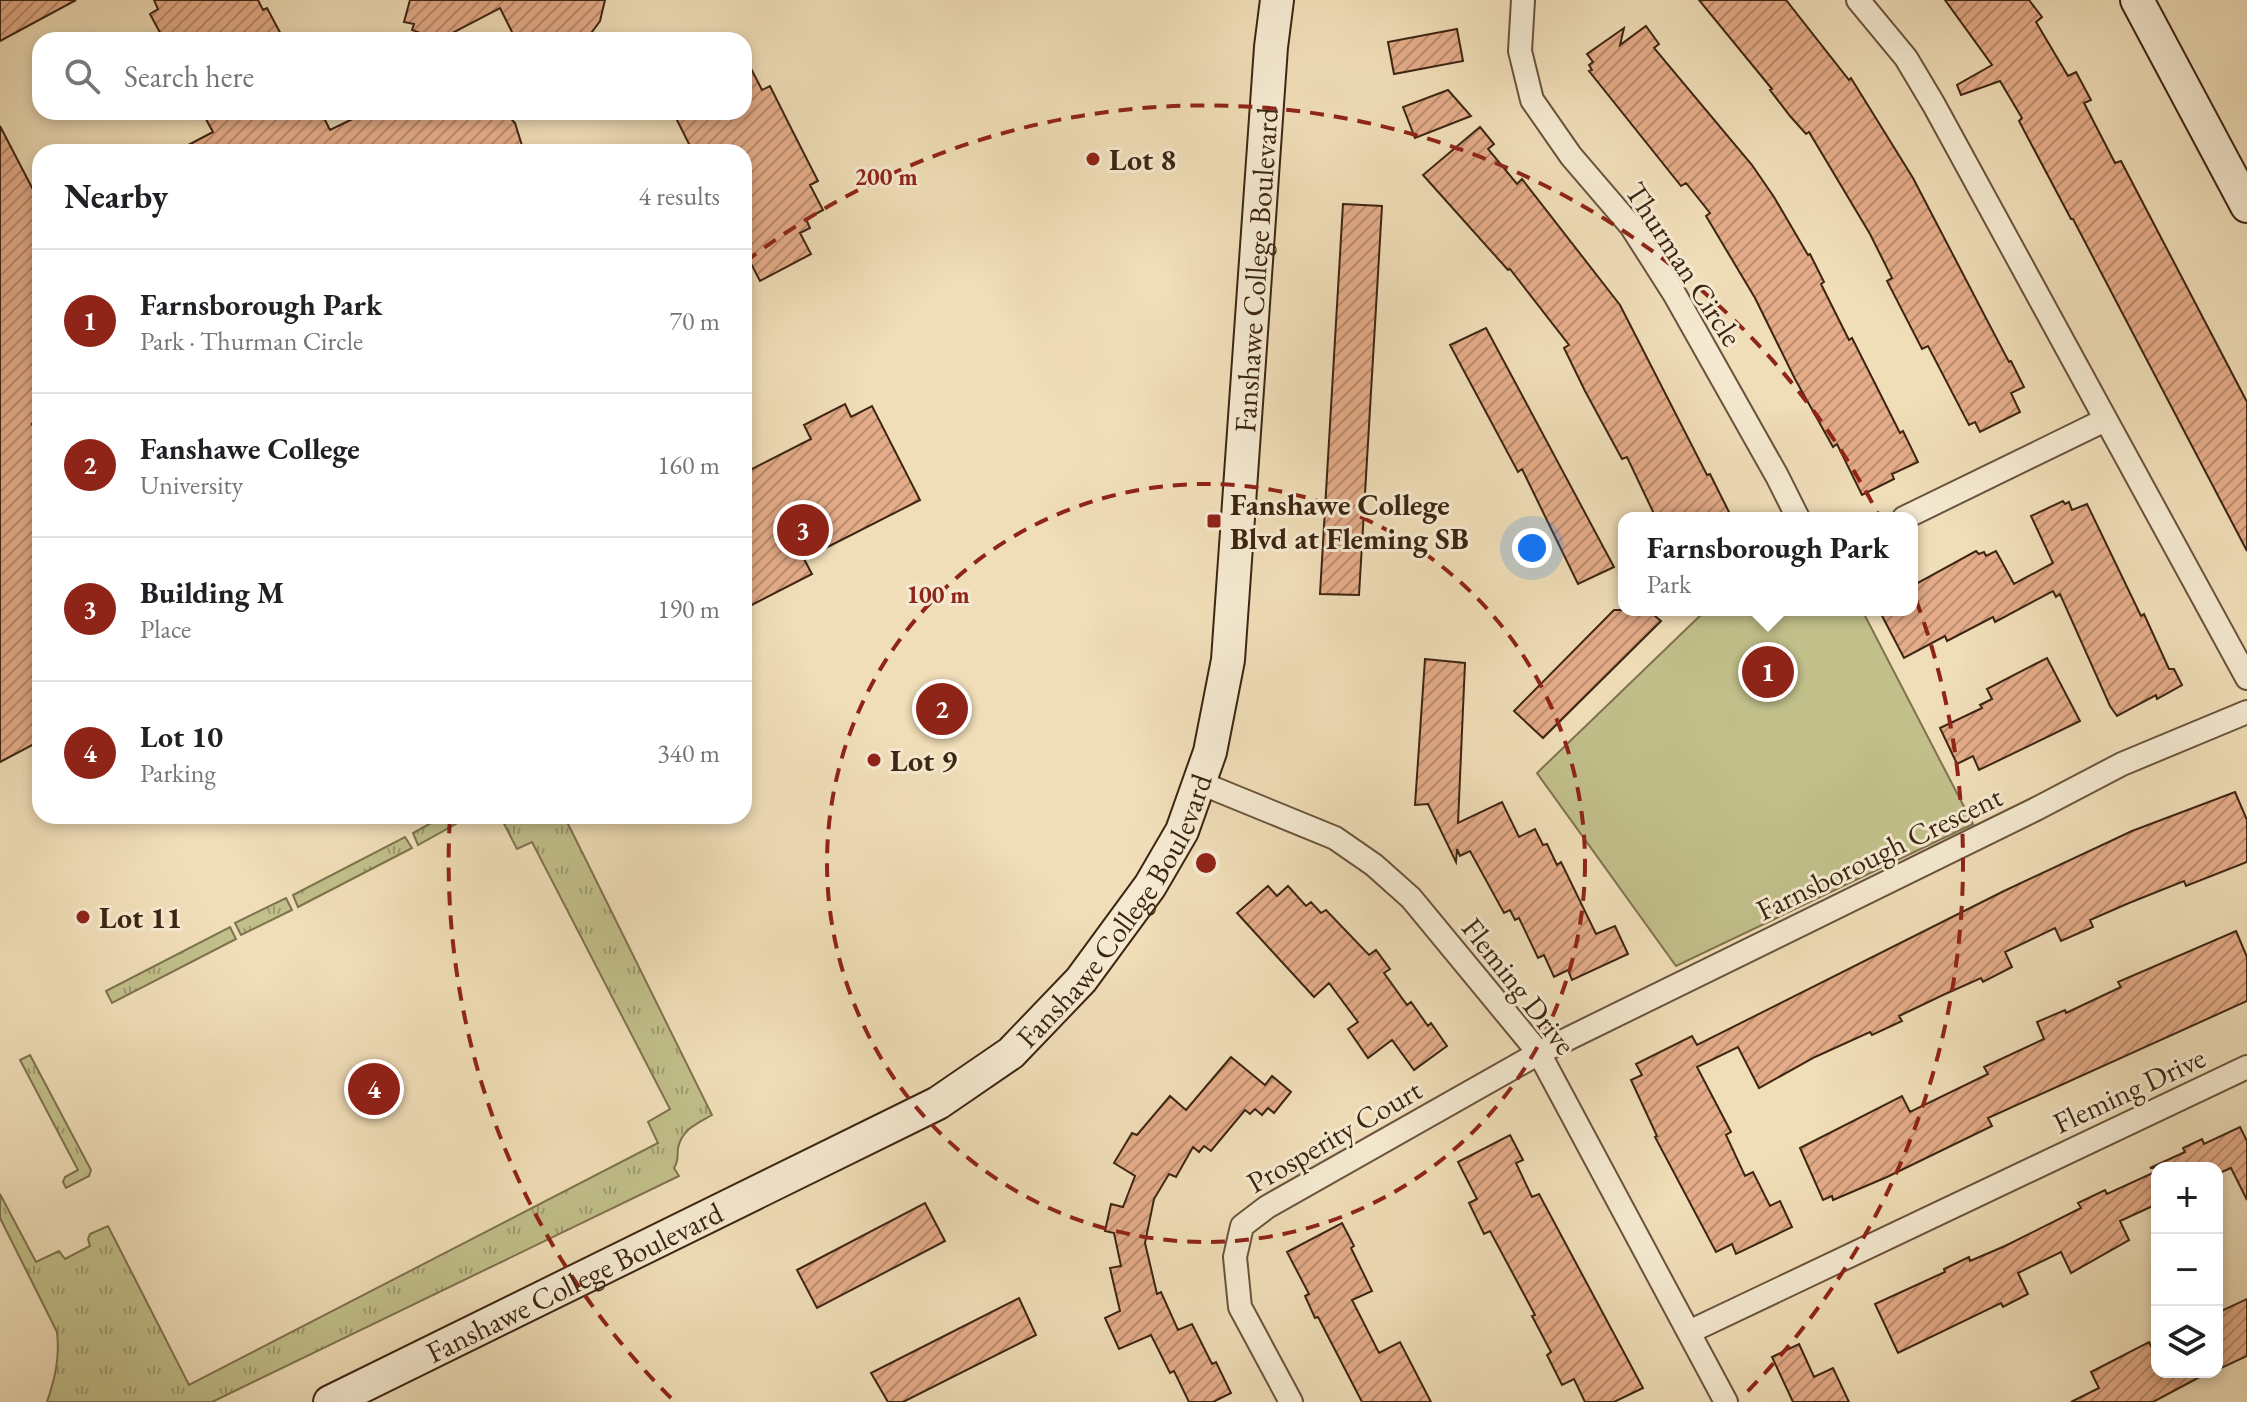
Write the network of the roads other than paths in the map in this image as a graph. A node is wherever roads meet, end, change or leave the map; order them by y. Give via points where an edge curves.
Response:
1 (1277, 0) edge
2 (1523, 0) edge
3 (1858, 0) edge
4 (2137, 0) edge
5 (2247, 206) edge
6 (2105, 420) junction
7 (1795, 512) edge
8 (1916, 512) edge
9 (2247, 678) edge
10 (2247, 712) edge
11 (1198, 782) junction
12 (1539, 1053) junction
13 (2247, 1067) edge
14 (1689, 1332) junction
15 (330, 1402) edge
16 (1291, 1402) edge
17 (1726, 1402) edge

1 - 11 street, Fanshawe College Boulevard via 1228,660 1210,752
2 - 7 street, Thurman Circle via 1520,51 1532,100 1639,238
3 - 6 street via 1906,58 1934,105
4 - 5 street
6 - 8 street
6 - 9 street
10 - 12 street, Farnsborough Crescent via 2122,764
11 - 12 street, Fleming Drive via 1335,838 1374,865 1411,898
11 - 15 street, Fanshawe College Boulevard via 1182,831 1150,886 1081,980 1011,1053 938,1103
12 - 14 street, Fleming Drive
12 - 16 street, Prosperity Court via 1242,1226 1235,1257 1240,1307
13 - 14 street, Fleming Drive
14 - 17 street, Fleming Drive

